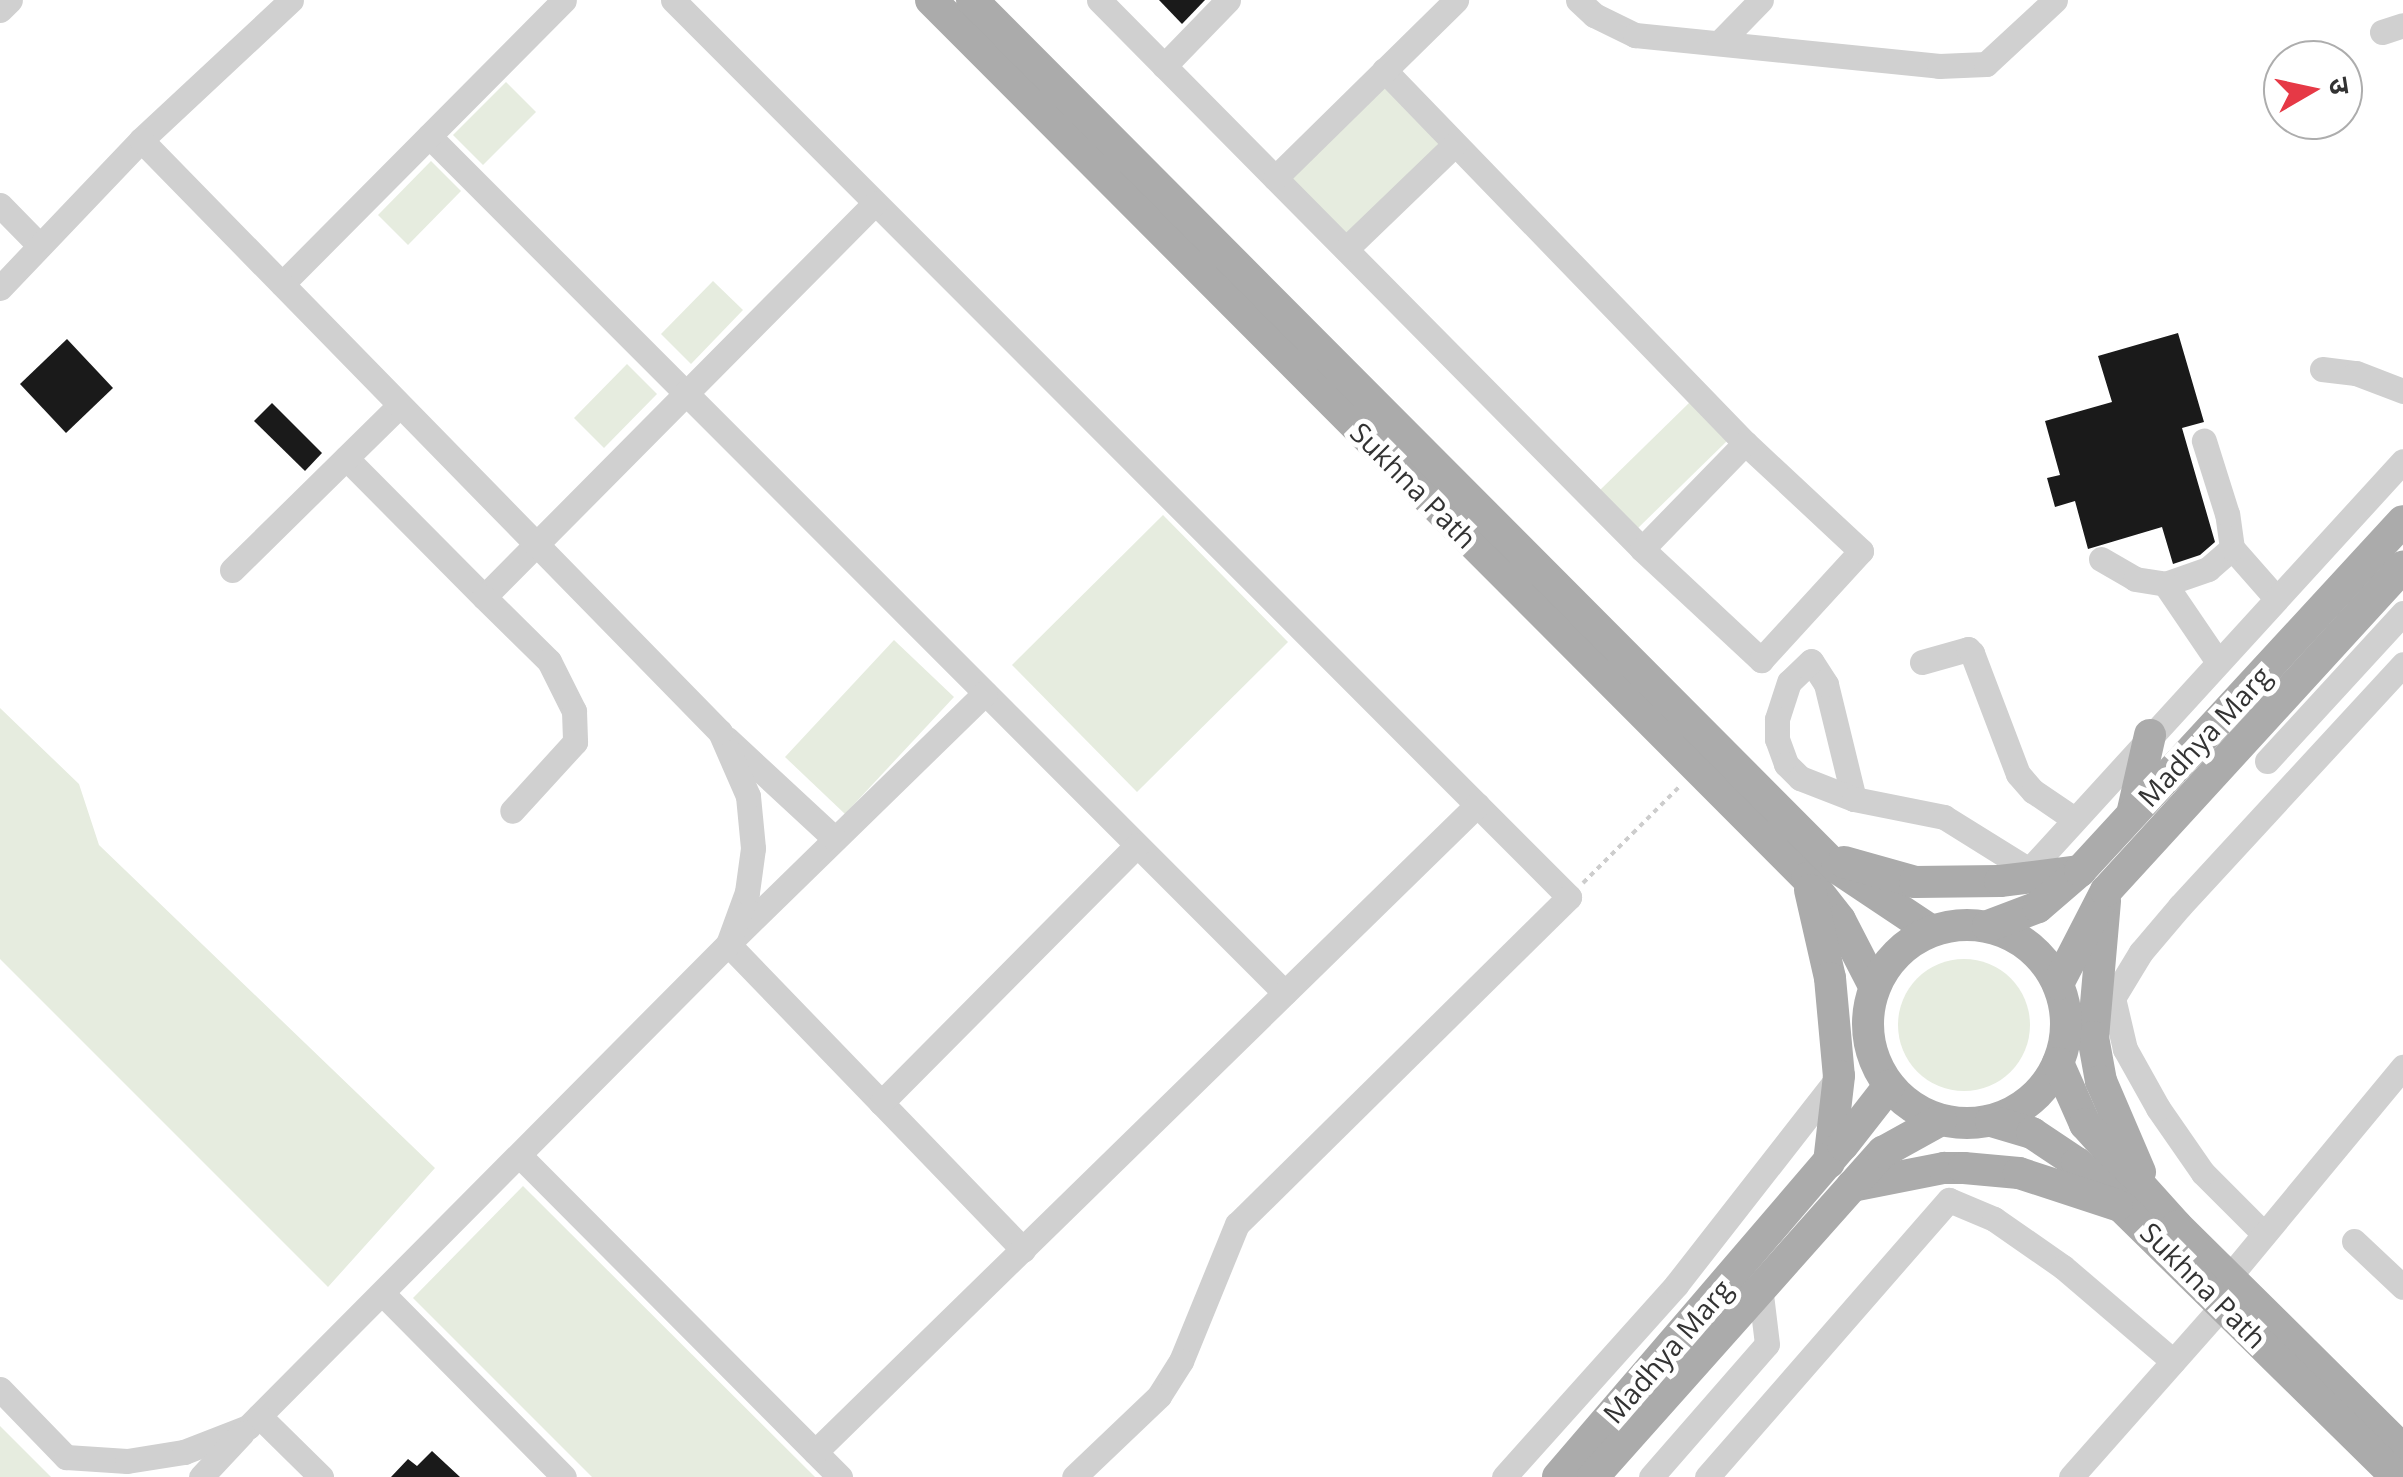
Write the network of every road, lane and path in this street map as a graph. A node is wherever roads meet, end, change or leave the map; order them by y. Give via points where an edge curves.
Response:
1 (10, 0) edge
2 (291, 0) edge
3 (564, 0) edge
4 (672, 0) edge
5 (931, 0) edge
6 (972, 0) edge
7 (1099, 0) edge
8 (1228, 0) edge
9 (1456, 0) edge
10 (1578, 0) edge
11 (1761, 0) edge
12 (2055, 0) edge
13 (0, 10) edge
14 (1719, 43) junction
15 (1164, 66) junction
16 (1384, 70) junction
17 (429, 136) junction
18 (142, 140) junction
19 (1455, 144) junction
20 (1275, 178) junction
21 (876, 203) junction
22 (0, 205) edge
23 (39, 245) junction
24 (1346, 249) junction
25 (282, 284) junction
26 (0, 288) edge
27 (2322, 368) dead end
28 (2403, 391) edge
29 (686, 394) junction
30 (400, 405) junction
31 (2204, 441) dead end
32 (1746, 444) junction
33 (346, 458) junction
34 (2403, 462) edge
35 (2403, 521) edge
36 (536, 544) junction
37 (2232, 548) junction
38 (1642, 549) junction
39 (2102, 559) dead end
40 (2403, 566) edge
41 (232, 570) dead end
42 (2165, 584) junction
43 (484, 597) junction
44 (2276, 598) junction
45 (2403, 613) edge
46 (1922, 662) dead end
47 (2218, 662) junction
48 (2403, 664) edge
49 (986, 693) junction
50 (720, 732) junction
51 (2150, 735) junction
52 (2254, 752) junction
53 (1697, 768) junction
54 (2298, 776) junction
55 (1854, 798) junction
56 (1477, 805) junction
57 (512, 811) dead end
58 (2132, 814) junction
59 (2074, 818) junction
60 (835, 839) junction
61 (1137, 845) junction
62 (1816, 867) junction
63 (2025, 874) junction
64 (2093, 881) junction
65 (1569, 896) junction
66 (1988, 926) junction
67 (1930, 930) junction
68 (728, 944) junction
69 (2058, 984) junction
70 (1874, 986) junction
71 (1285, 993) junction
72 (2058, 1063) junction
73 (2403, 1067) edge
74 (1839, 1076) junction
75 (1888, 1086) junction
76 (882, 1103) junction
77 (1940, 1120) junction
78 (1991, 1121) junction
79 (521, 1157) junction
80 (1829, 1162) junction
81 (1852, 1186) junction
82 (2139, 1203) junction
83 (2264, 1234) junction
84 (2354, 1241) dead end
85 (1023, 1250) junction
86 (2398, 1272) edge
87 (1749, 1278) junction
88 (1676, 1284) junction
89 (2226, 1290) junction
90 (383, 1294) junction
91 (1767, 1344) junction
92 (2173, 1362) junction
93 (0, 1390) edge
94 (1777, 1396) junction
95 (254, 1421) junction
96 (2403, 1450) edge
97 (816, 1452) junction
98 (66, 1457) junction
99 (86, 1477) edge
100 (201, 1477) edge
101 (321, 1477) edge
102 (564, 1477) edge
103 (840, 1477) edge
104 (1074, 1477) edge
105 (1504, 1477) edge
106 (1558, 1477) edge
107 (1593, 1477) edge
108 (1651, 1477) edge
109 (1707, 1477) edge
110 (2070, 1477) edge
111 (2397, 1477) edge

1 - 13 street
2 - 18 street
3 - 17 street
4 - 21 street
5 - 53 main road, Sukhna Path
6 - 62 main road, Sukhna Path
7 - 15 street
8 - 15 street
9 - 16 street
10 - 14 street via 1634,35
11 - 14 street
12 - 14 street via 1986,64 1939,66
15 - 20 street
16 - 19 street
16 - 20 street
17 - 25 street
17 - 29 street
18 - 23 street
18 - 25 street
19 - 24 street
19 - 32 street
20 - 24 street
21 - 29 street
21 - 56 street
22 - 23 street
23 - 26 street
24 - 38 street
25 - 30 street
27 - 28 street
29 - 36 street
29 - 49 street
30 - 33 street
30 - 36 street
31 - 37 street
32 - 38 street
32 - 38 street via 1860,551 1761,660
33 - 41 street
33 - 43 street
34 - 44 street
35 - 58 main road, Madhya Marg
36 - 43 street
36 - 50 street
37 - 42 street via 2208,569
37 - 44 street
39 - 42 street via 2134,579
40 - 52 main road, Madhya Marg
42 - 47 street
43 - 57 street via 549,661 574,711 575,742
44 - 47 street
45 - 52 street
46 - 59 street via 1972,652 2018,774
47 - 51 street
48 - 54 street
49 - 60 street
49 - 61 street
50 - 60 street
50 - 68 street via 748,796 753,848 747,892
51 - 58 main road
51 - 59 street
52 - 54 street
52 - 64 main road, Madhya Marg
53 - 62 main road, Sukhna Path
53 - 65 path
54 - 83 street via 2141,952 2113,998 2125,1049 2158,1108 2203,1173
55 - 55 street via 1800,778 1777,739 1781,698 1811,661 1826,684
55 - 63 street via 1944,817
56 - 65 street
56 - 71 street
58 - 64 main road, Madhya Marg
59 - 63 street
60 - 68 street
61 - 71 street
61 - 76 street
62 - 63 main road via 1916,882
62 - 67 main road, Sukhna Path
62 - 70 main road, Sukhna Path
62 - 74 main road
63 - 64 main road
64 - 66 main road, Madhya Marg
64 - 69 main road, Madhya Marg
64 - 82 main road via 2092,1037
65 - 104 street via 1237,1224 1180,1362 1159,1396
66 - 67 main road
66 - 69 main road via 2024,942
67 - 70 main road via 1911,940
68 - 76 street
68 - 79 street
69 - 72 main road via 2066,1019
70 - 75 main road via 1867,1032
71 - 85 street
72 - 78 main road via 2027,1103
72 - 82 main road, Sukhna Path via 2085,1124
73 - 83 street
74 - 80 main road
74 - 88 street
75 - 77 main road
75 - 80 main road, Madhya Marg
76 - 85 street
77 - 78 main road
77 - 81 main road, Madhya Marg via 1883,1152
78 - 82 main road, Sukhna Path via 2032,1132
79 - 90 street
79 - 97 street
80 - 87 main road, Madhya Marg
81 - 82 main road via 1964,1168 2019,1173
81 - 87 main road, Madhya Marg
82 - 89 main road, Sukhna Path
83 - 89 street
84 - 86 street
85 - 97 street
87 - 88 street
87 - 91 street
87 - 106 main road, Madhya Marg
87 - 107 main road, Madhya Marg
88 - 105 street
89 - 92 street
89 - 96 main road, Sukhna Path
89 - 111 main road, Sukhna Path
90 - 95 street
90 - 102 street
91 - 94 street
91 - 108 street
92 - 94 street via 2063,1267 1994,1219 1950,1200
92 - 110 street
93 - 98 street
94 - 109 street
95 - 98 street via 184,1452 128,1461
95 - 100 street
95 - 101 street
97 - 103 street
98 - 99 street

